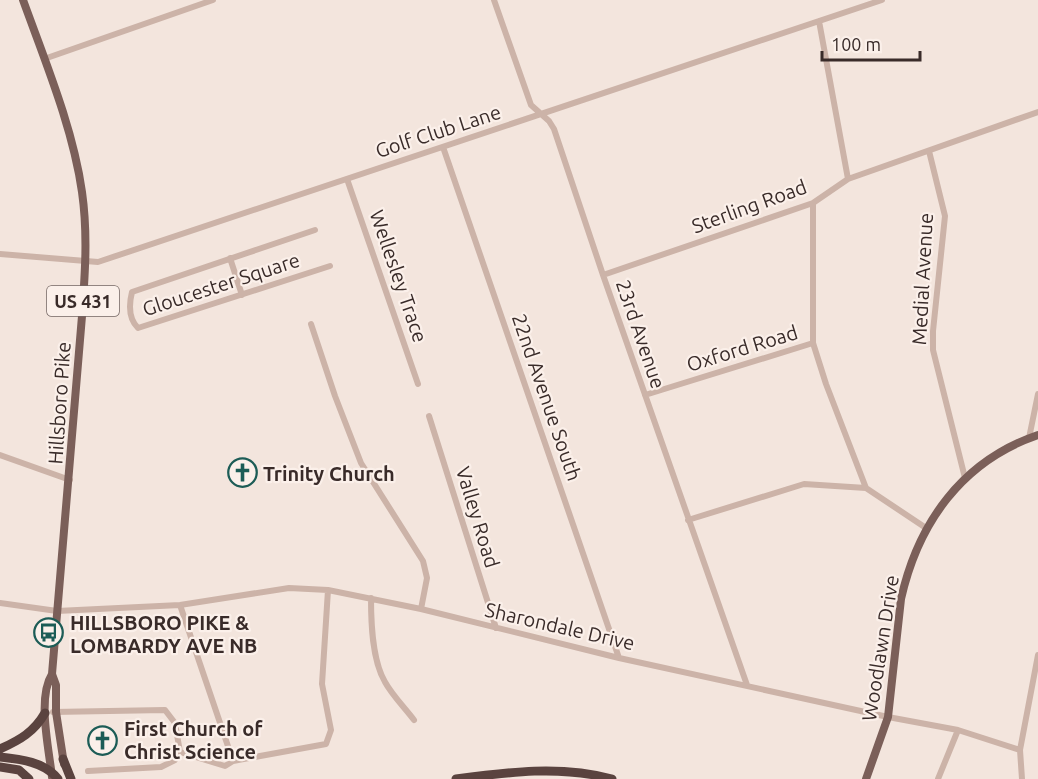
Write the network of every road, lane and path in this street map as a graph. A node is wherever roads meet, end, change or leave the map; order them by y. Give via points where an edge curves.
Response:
1 (23, 0) edge
2 (213, 0) edge
3 (494, 0) edge
4 (882, 0) edge
5 (819, 21) junction
6 (44, 59) junction
7 (1038, 112) edge
8 (542, 115) junction
9 (442, 147) junction
10 (928, 151) junction
11 (347, 179) junction
12 (848, 179) junction
13 (813, 203) junction
14 (315, 230) dead end
15 (0, 254) edge
16 (230, 258) junction
17 (86, 261) junction
18 (330, 266) dead end
19 (603, 275) junction
20 (242, 296) junction
21 (311, 324) dead end
22 (813, 343) junction
23 (418, 384) dead end
24 (1038, 394) edge
25 (645, 395) junction
26 (429, 416) dead end
27 (1038, 435) edge
28 (1029, 438) junction
29 (0, 454) edge
30 (965, 478) junction
31 (70, 480) junction
32 (866, 488) junction
33 (688, 520) junction
34 (926, 528) junction
35 (328, 590) junction
36 (371, 598) junction
37 (0, 603) edge
38 (180, 605) junction
39 (421, 609) junction
40 (57, 611) junction
41 (496, 628) junction
42 (1038, 655) edge
43 (619, 658) junction
44 (52, 674) junction
45 (747, 685) junction
46 (56, 712) junction
47 (45, 713) junction
48 (888, 717) junction
49 (414, 720) dead end
50 (958, 730) junction
51 (0, 749) edge
52 (1020, 750) junction
53 (180, 752) junction
54 (0, 757) edge
55 (63, 759) joint
56 (233, 761) junction
57 (0, 767) edge
58 (88, 771) dead end
59 (54, 776) edge
60 (28, 779) edge
61 (69, 779) edge
62 (456, 779) edge
63 (612, 779) edge
64 (866, 779) edge
65 (938, 779) edge
66 (1022, 779) edge

1 - 6 main road, Hillsboro Pike / US 431
2 - 6 street
3 - 8 street, 23rd Avenue via 531,105
4 - 5 street, Golf Club Lane
5 - 8 street, Golf Club Lane
5 - 12 street
6 - 17 main road, Hillsboro Pike / US 431 via 75,156 83,203
7 - 10 street, Sterling Road
8 - 9 street, Golf Club Lane
8 - 19 street, 23rd Avenue via 554,129
9 - 11 street, Golf Club Lane
9 - 43 street, 22nd Avenue South
10 - 12 street, Sterling Road
10 - 30 street, Medial Avenue via 945,216 933,350
11 - 17 street, Golf Club Lane via 98,262
11 - 23 street, Wellesley Trace
12 - 13 street, Sterling Road
13 - 19 street, Sterling Road
13 - 22 street
14 - 16 street, Gloucester Square
15 - 17 street, Golf Club Lane
16 - 20 street
16 - 20 street, Gloucester Square via 132,291 132,319 138,328
17 - 31 main road, Hillsboro Pike / US 431
18 - 20 street, Gloucester Square
19 - 25 street, 23rd Avenue
21 - 39 street via 361,463 423,561 427,578
22 - 25 street, Oxford Road
22 - 32 street
24 - 28 street
25 - 33 street, 23rd Avenue
26 - 41 street, Valley Road
27 - 28 main road, Woodlawn Drive
28 - 30 main road, Woodlawn Drive
29 - 31 street
30 - 34 main road, Woodlawn Drive
31 - 40 main road, Hillsboro Pike / US 431
32 - 33 street via 804,484
32 - 34 street
33 - 45 street, 23rd Avenue
34 - 48 main road, Woodlawn Drive via 901,599
35 - 36 street, Sharondale Drive
35 - 38 street, Sharondale Drive via 289,588
35 - 56 street via 322,684 331,730 326,744
36 - 39 street, Sharondale Drive
36 - 49 street via 374,648 384,681
37 - 40 street, Sharondale Drive
38 - 40 street, Sharondale Drive
38 - 56 street
39 - 41 street, Sharondale Drive
40 - 44 main road, Hillsboro Pike / US 431
41 - 43 street, Sharondale Drive
42 - 52 street
43 - 45 street, Sharondale Drive
44 - 46 main road, Hillsboro Pike / US 431
44 - 47 main road, Hillsboro Pike / US 431 via 46,684
45 - 48 street, Sharondale Drive
46 - 47 street
46 - 53 street via 165,710 175,723
46 - 55 main road, Hillsboro Pike / US 431
47 - 51 highway via 30,733
47 - 59 main road, Hillsboro Pike / US 431
48 - 50 street, Sharondale Drive
48 - 64 main road, Woodlawn Drive
50 - 52 street, Sharondale Drive
50 - 65 street
52 - 66 street
53 - 56 street via 225,766
53 - 58 street via 175,760 161,767
54 - 59 highway via 23,760
55 - 61 highway
57 - 60 highway via 19,770
62 - 63 highway via 552,770

